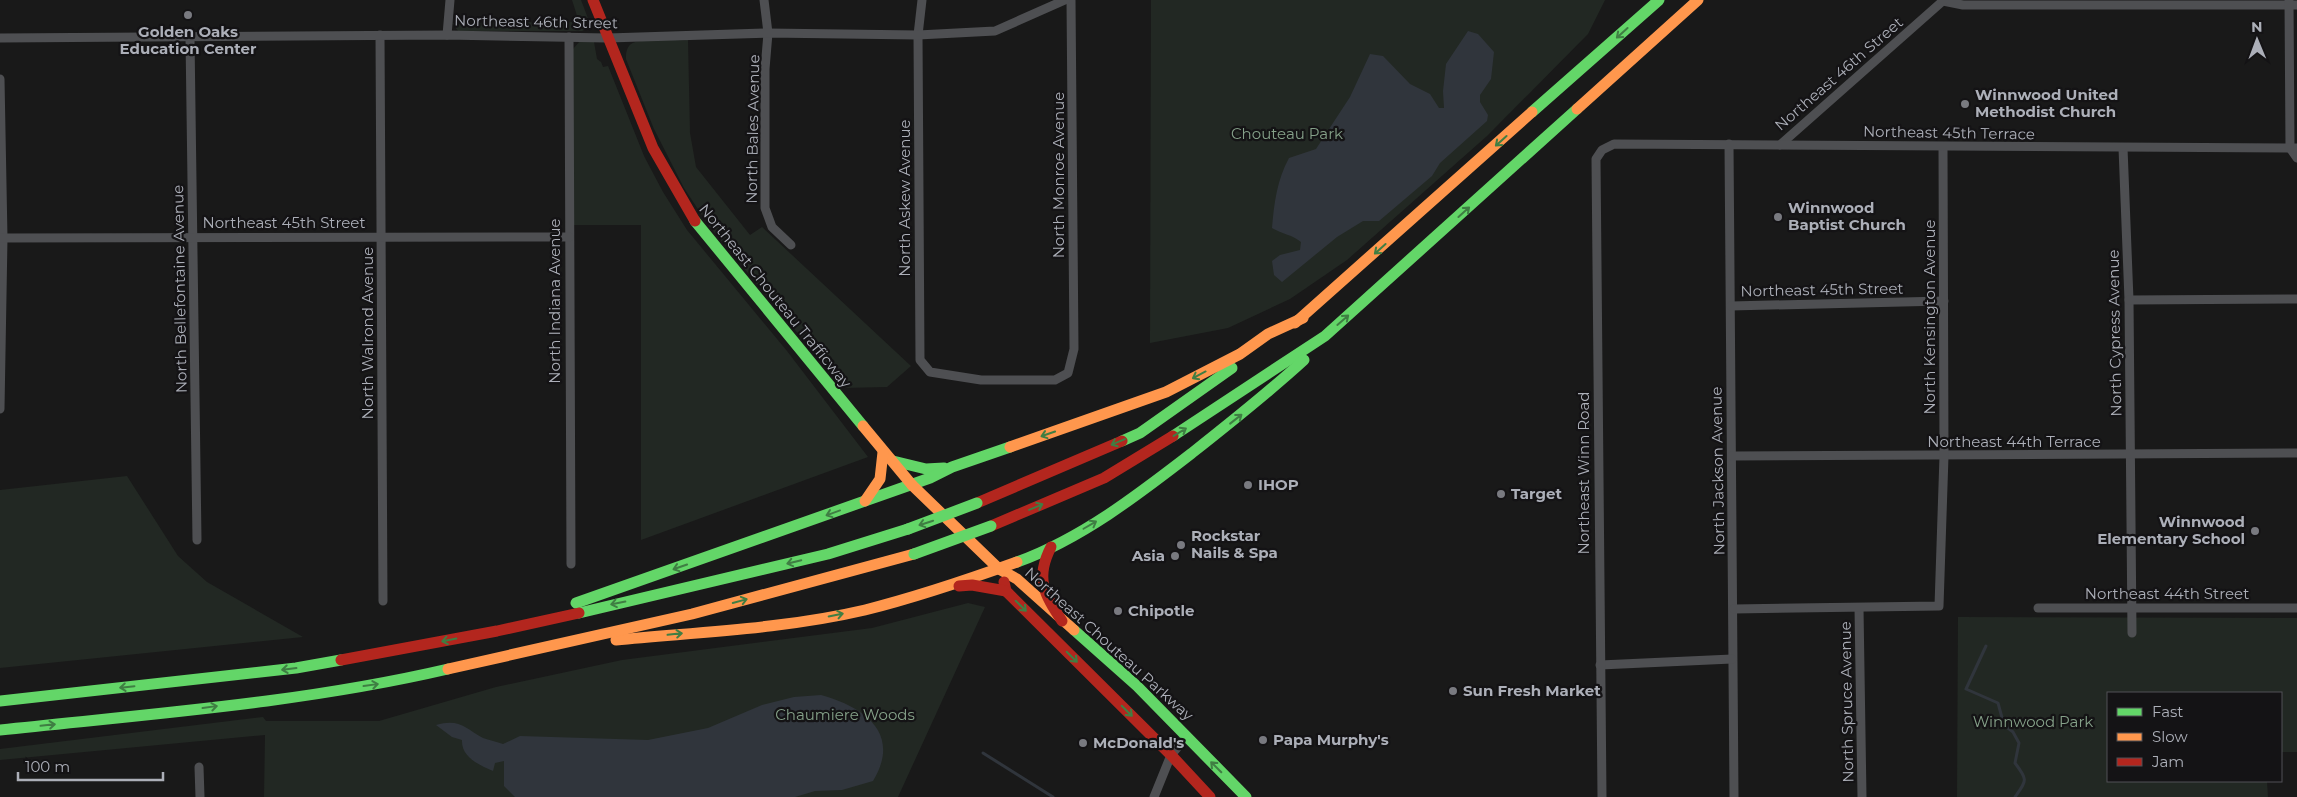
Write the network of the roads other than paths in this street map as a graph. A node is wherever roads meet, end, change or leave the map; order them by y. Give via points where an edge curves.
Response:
1 (450, 0) edge
2 (593, 0) edge
3 (764, 0) edge
4 (922, 0) edge
5 (1065, 0) edge
6 (1071, 0) edge
7 (1659, 0) edge
8 (1698, 0) edge
9 (1944, 1) edge
10 (2292, 3) edge
11 (768, 33) junction
12 (380, 35) junction
13 (447, 35) junction
14 (918, 35) junction
15 (0, 38) edge
16 (190, 38) junction
17 (569, 38) junction
18 (608, 38) junction
19 (0, 79) edge
20 (1729, 144) junction
21 (1780, 145) junction
22 (1943, 148) junction
23 (2123, 148) junction
24 (2293, 148) edge
25 (1602, 150) joint
26 (2297, 158) edge
27 (193, 237) junction
28 (381, 237) junction
29 (569, 237) junction
30 (1, 238) edge
31 (791, 245) dead end
32 (2297, 299) edge
33 (2129, 300) junction
34 (1944, 301) junction
35 (1731, 306) junction
36 (1303, 318) junction
37 (1325, 336) junction
38 (920, 360) joint
39 (0, 409) edge
40 (883, 452) junction
41 (2297, 453) edge
42 (2131, 455) junction
43 (1732, 456) junction
44 (1944, 456) junction
45 (893, 461) junction
46 (952, 467) junction
47 (912, 485) junction
48 (862, 503) junction
49 (196, 540) dead end
50 (1051, 547) junction
51 (570, 564) dead end
52 (999, 569) junction
53 (947, 587) junction
54 (1006, 591) junction
55 (383, 601) dead end
56 (1859, 608) junction
57 (2038, 608) dead end
58 (2132, 608) junction
59 (2297, 608) edge
60 (1734, 609) junction
61 (1062, 621) junction
62 (497, 631) junction
63 (2132, 633) dead end
64 (540, 648) junction
65 (1732, 659) junction
66 (1600, 665) junction
67 (0, 701) edge
68 (0, 730) edge
69 (1187, 736) junction
70 (1171, 755) junction
71 (199, 767) dead end
72 (200, 797) edge
73 (1154, 797) edge
74 (1210, 797) edge
75 (1246, 797) edge
76 (1602, 797) edge
77 (1734, 797) edge
78 (1862, 797) edge

1 - 13 street
2 - 18 main road, Northeast Chouteau Trafficway
3 - 11 street, North Bales Avenue
4 - 14 street, North Askew Avenue
5 - 14 street, Northeast 46th Street via 996,31
6 - 38 street, North Monroe Avenue via 1074,350 1068,373 1055,380 980,380 930,372
7 -> 36 main road
37 -> 8 main road
9 - 10 street, Northeast 46th Street via 1963,5
9 - 21 street, Northeast 46th Street
10 - 24 street
11 - 14 street, Northeast 46th Street
11 - 18 street, Northeast 46th Street
11 - 31 street, North Bales Avenue via 765,208 772,227
12 - 13 street, Northeast 46th Street
12 - 16 street, Northeast 46th Street
12 - 28 street, North Walrond Avenue
13 - 17 street, Northeast 46th Street
14 - 38 street, North Askew Avenue
15 - 16 street, Northeast 46th Street
16 - 27 street, North Bellefontaine Avenue
17 - 18 street, Northeast 46th Street
17 - 29 street, North Indiana Avenue
18 - 40 main road, Northeast Chouteau Trafficway via 657,157 685,208
19 - 30 street
20 - 21 street, Northeast 45th Terrace
20 - 25 street, Northeast 45th Terrace via 1614,144
20 - 35 street, North Jackson Avenue
21 - 22 street, Northeast 45th Terrace
22 - 23 street, Northeast 45th Terrace
22 - 34 street, North Kensington Avenue
23 - 24 street, Northeast 45th Terrace
23 - 33 street, North Cypress Avenue
24 - 26 street
25 - 66 street, Northeast Winn Road via 1596,159
27 - 28 street, Northeast 45th Street
27 - 30 street, Northeast 45th Street
27 - 49 street, North Bellefontaine Avenue
28 - 29 street, Northeast 45th Street
28 - 55 street, North Walrond Avenue
29 - 51 street, North Indiana Avenue
30 - 39 street
32 - 33 street
33 - 42 street, North Cypress Avenue
34 - 35 street, Northeast 45th Street
34 - 44 street, North Kensington Avenue
35 - 43 street, North Jackson Avenue
36 -> 46 main road via 1268,334 1240,354 1166,392
36 -> 62 main road, bridge via 1140,433 977,503 828,554
50 -> 37 main road via 1126,504 1186,459 1268,393 1314,351
64 -> 37 main road, bridge via 692,614 914,554 992,526 1104,478 1217,409
40 - 45 main road, Northeast Chouteau Trafficway
40 - 48 main road via 882,479 874,493
41 - 42 street, Northeast 44th Terrace
42 - 44 street, Northeast 44th Terrace
42 - 58 street, North Cypress Avenue
43 - 44 street, Northeast 44th Terrace
43 - 60 street, North Jackson Avenue
44 - 56 street, North Kensington Avenue via 1939,606
45 - 46 main road via 926,469
45 - 47 main road, Northeast Chouteau Trafficway
46 - 47 main road
47 - 48 main road
47 - 52 main road, Northeast Chouteau Trafficway
48 -> 62 main road
50 - 52 main road
50 - 61 main road via 1041,570 1042,584
52 - 53 main road
52 - 54 main road, Northeast Chouteau Parkway
52 - 61 main road, Northeast Chouteau Parkway via 1017,579
53 - 54 main road via 972,585
64 -> 53 main road via 821,618
54 -> 70 main road, Northeast Chouteau Parkway
56 - 60 street
56 - 78 street, North Spruce Avenue
57 - 58 street, Northeast 44th Street
58 - 59 street, Northeast 44th Street
58 - 63 street, North Cypress Avenue
60 - 65 street, North Jackson Avenue
61 - 69 main road, Northeast Chouteau Parkway via 1137,686
62 -> 67 main road via 296,668
68 -> 64 main road via 178,711 388,683
65 - 66 street
65 - 77 street, North Jackson Avenue
66 - 76 street, Northeast Winn Road
69 - 70 street
75 -> 69 main road, Northeast Chouteau Parkway
70 - 73 street
70 - 74 main road, Northeast Chouteau Parkway
71 - 72 street

